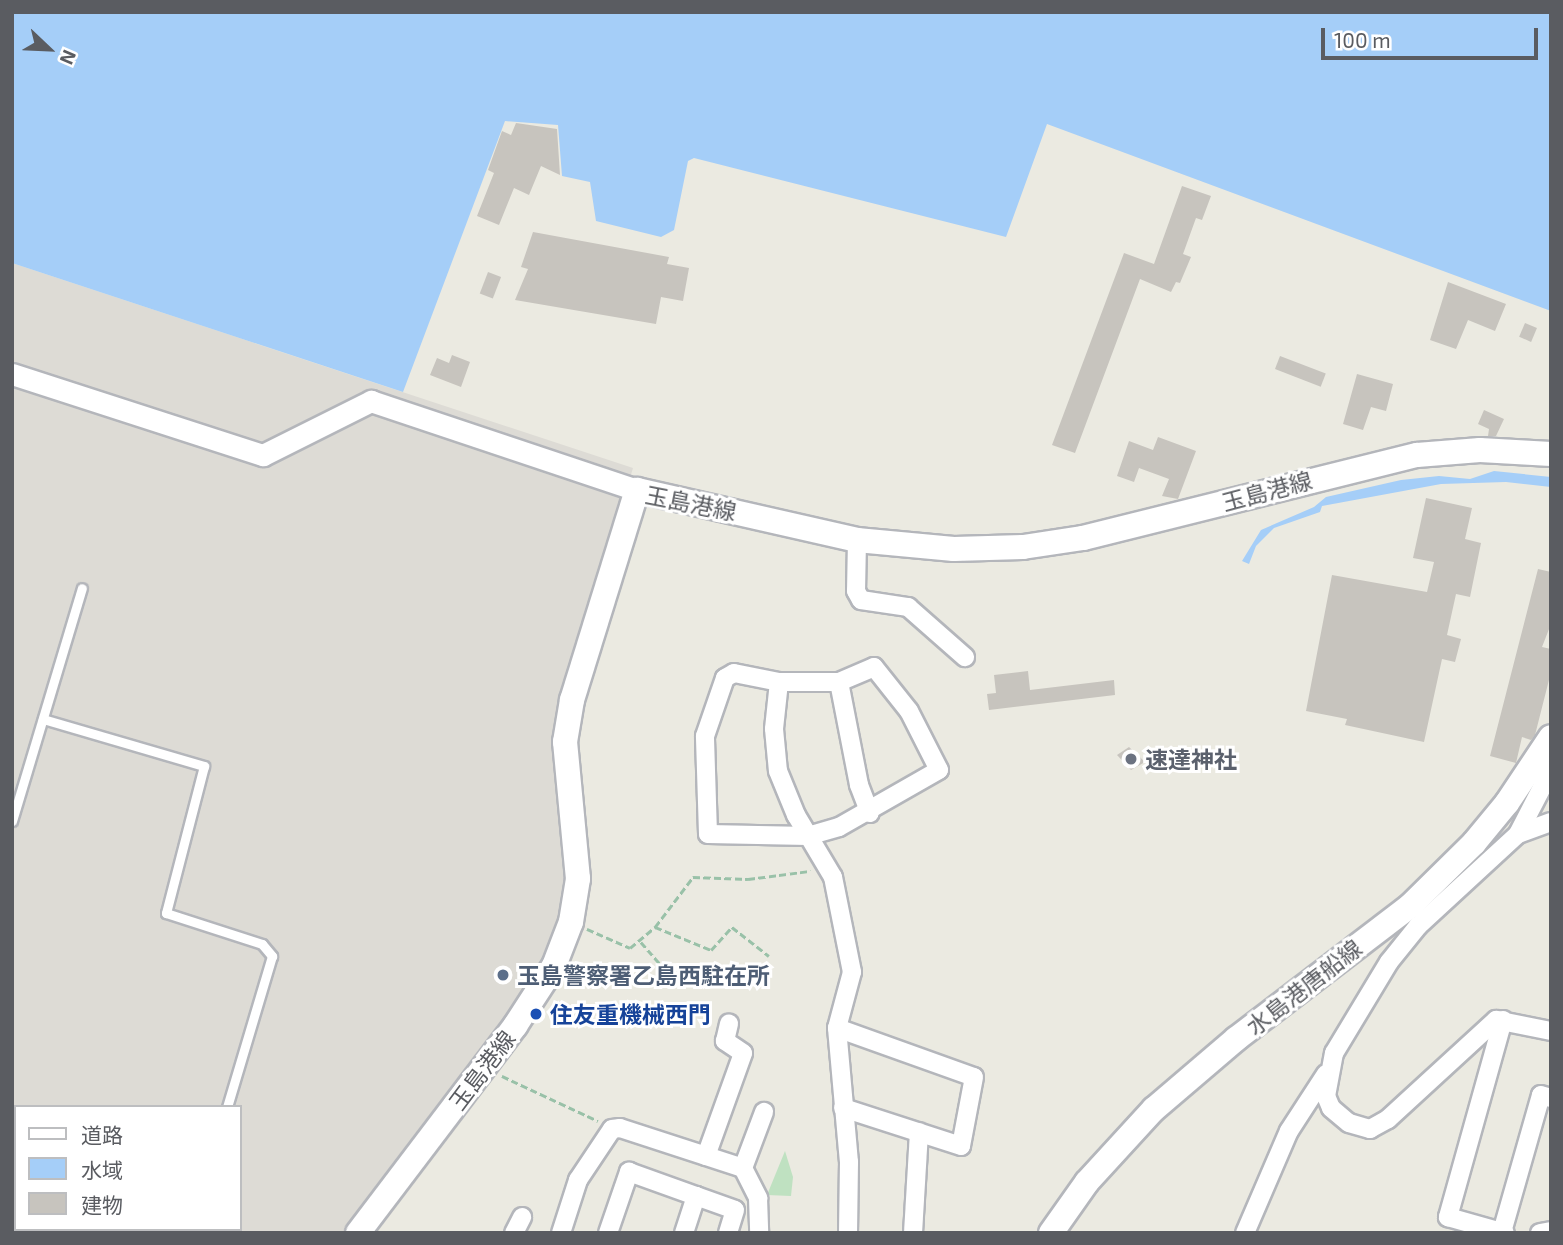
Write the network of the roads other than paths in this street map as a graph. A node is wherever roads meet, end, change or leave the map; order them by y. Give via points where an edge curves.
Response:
1 (12, 374) edge
2 (1551, 454) edge
3 (637, 490) junction
4 (857, 540) junction
5 (82, 588) dead end
6 (965, 657) dead end
7 (779, 682) junction
8 (839, 682) junction
9 (43, 719) junction
10 (1551, 737) edge
11 (1551, 771) edge
12 (870, 813) junction
13 (12, 821) edge
14 (1551, 822) edge
15 (1518, 834) junction
16 (808, 836) junction
17 (1503, 1020) junction
18 (729, 1023) dead end
19 (837, 1028) junction
20 (1551, 1031) edge
21 (1329, 1070) junction
22 (1551, 1098) edge
23 (228, 1105) edge
24 (843, 1108) junction
25 (1154, 1109) junction
26 (764, 1112) dead end
27 (919, 1132) junction
28 (706, 1156) junction
29 (743, 1168) junction
30 (696, 1196) junction
31 (1551, 1231) edge
32 (358, 1233) edge
33 (561, 1233) edge
34 (608, 1233) edge
35 (684, 1233) edge
36 (728, 1233) edge
37 (759, 1233) edge
38 (848, 1233) edge
39 (913, 1233) edge
40 (1033, 1233) edge
41 (1051, 1233) edge
42 (1068, 1233) edge
43 (1245, 1233) edge
44 (1504, 1233) edge
45 (1541, 1233) edge

1 - 3 street via 263,455 371,401
2 - 4 main road, 玉島港線 via 1480,450 1417,455 1083,538 1023,547 954,549
3 - 4 main road, 玉島港線
3 - 32 main road, 玉島港線 via 572,700 565,742 578,879 571,922 554,966
4 - 6 street via 856,591 861,600 908,607
5 - 9 lane
7 - 8 street
7 - 16 street via 774,729 778,771
7 - 16 street via 734,673 717,691 705,736 708,834
8 - 12 street via 859,785
8 - 12 street via 874,667 909,711 939,770
9 - 13 lane
9 - 23 lane via 204,766 166,913 262,944 272,956
10 - 25 main road, 水島港唐船線 via 1474,843 1410,906 1236,1039
11 - 15 street
12 - 16 street
14 - 15 street
15 - 21 street via 1418,926 1372,989
16 - 19 street via 840,898 852,972
17 - 20 street
17 - 21 street via 1491,1024 1388,1119 1370,1129 1349,1123 1331,1108 1326,1096
17 - 44 street via 1448,1217
18 - 28 street via 725,1041 743,1053
19 - 24 street
19 - 27 street via 974,1076 961,1146
21 - 43 street via 1289,1132
22 - 44 street via 1541,1095
24 - 27 street
24 - 38 street via 849,1162
25 - 40 main road via 1113,1134
25 - 41 main road, 水島港唐船線 via 1087,1182
25 - 42 main road
26 - 29 street
27 - 39 street
28 - 29 street
28 - 33 street via 612,1129 578,1180
29 - 37 street via 758,1198
30 - 34 street via 629,1172
30 - 35 street
30 - 36 street via 735,1210
31 - 45 street

